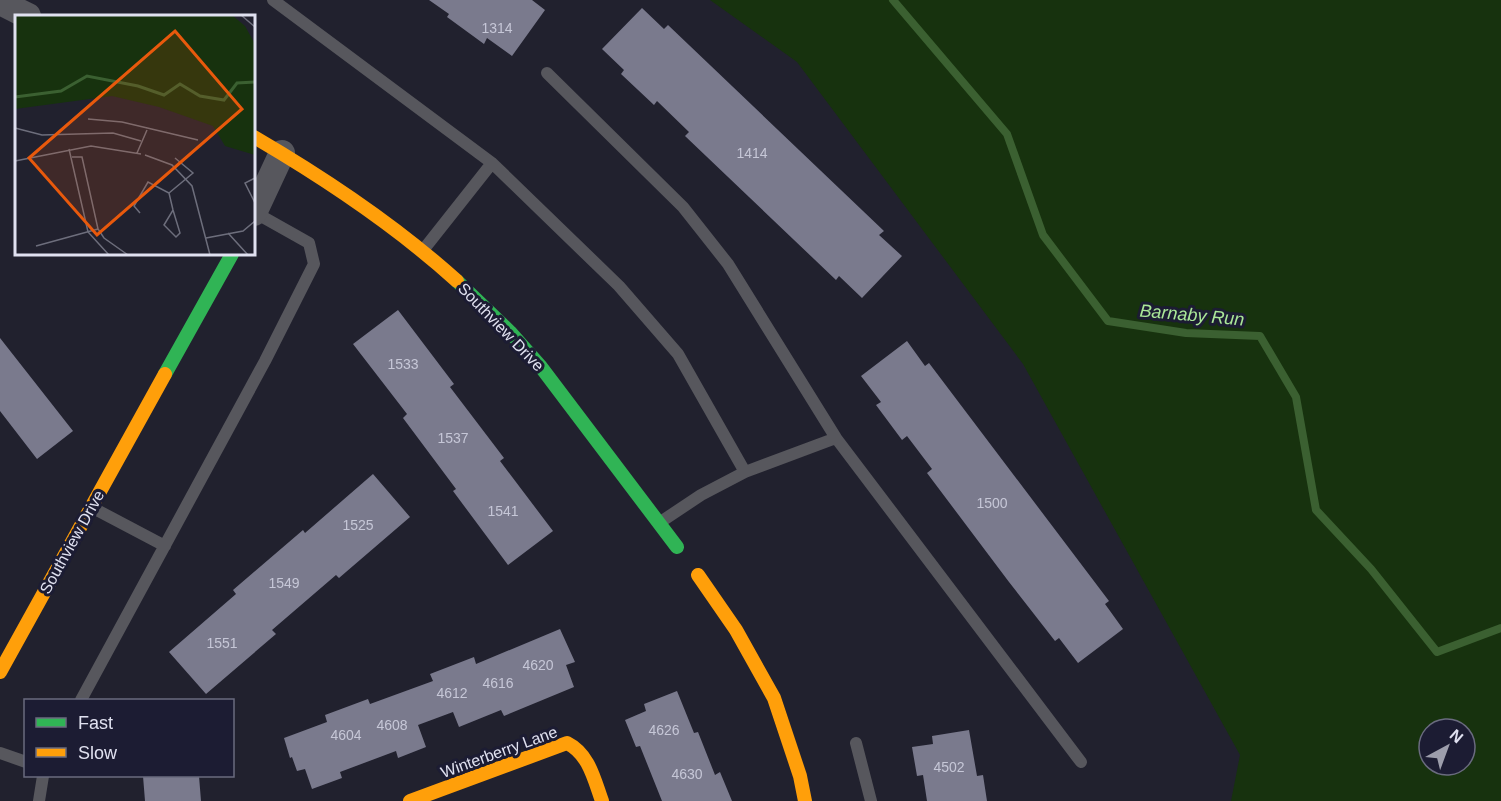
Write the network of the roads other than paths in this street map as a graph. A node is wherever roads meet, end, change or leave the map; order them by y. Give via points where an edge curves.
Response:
1 (273, 0) edge
2 (0, 2) edge
3 (26, 15) edge
4 (547, 73) dead end
5 (255, 138) edge
6 (282, 153) junction
7 (492, 163) junction
8 (255, 211) edge
9 (255, 214) edge
10 (423, 250) junction
11 (231, 255) edge
12 (836, 438) junction
13 (744, 472) junction
14 (92, 507) junction
15 (658, 524) junction
16 (165, 546) junction
17 (677, 547) dead end
18 (698, 575) dead end
19 (0, 672) edge
20 (82, 699) edge
21 (856, 743) dead end
22 (0, 753) edge
23 (24, 761) edge
24 (1081, 762) dead end
25 (43, 777) edge
26 (39, 801) edge
27 (410, 801) edge
28 (602, 801) edge
29 (805, 801) edge
30 (871, 801) edge

1 - 7 lane
2 - 3 street
4 - 12 lane via 683,207 728,264
5 - 6 street, Southview Drive
6 - 8 street
6 - 10 street, Southview Drive
7 - 10 lane
7 - 13 lane via 620,286 678,354
9 - 16 lane via 309,243 314,264
10 - 15 street, Southview Drive via 486,308 541,367
11 - 14 street, Southview Drive
12 - 13 lane
12 - 24 lane
13 - 15 lane
14 - 16 lane
14 - 19 street, Southview Drive
15 - 17 street, Southview Drive
16 - 20 lane
18 - 29 street via 736,630 774,698
21 - 30 lane
22 - 23 lane
25 - 26 lane
27 - 28 street, Winterberry Lane via 567,743 580,752 591,770

